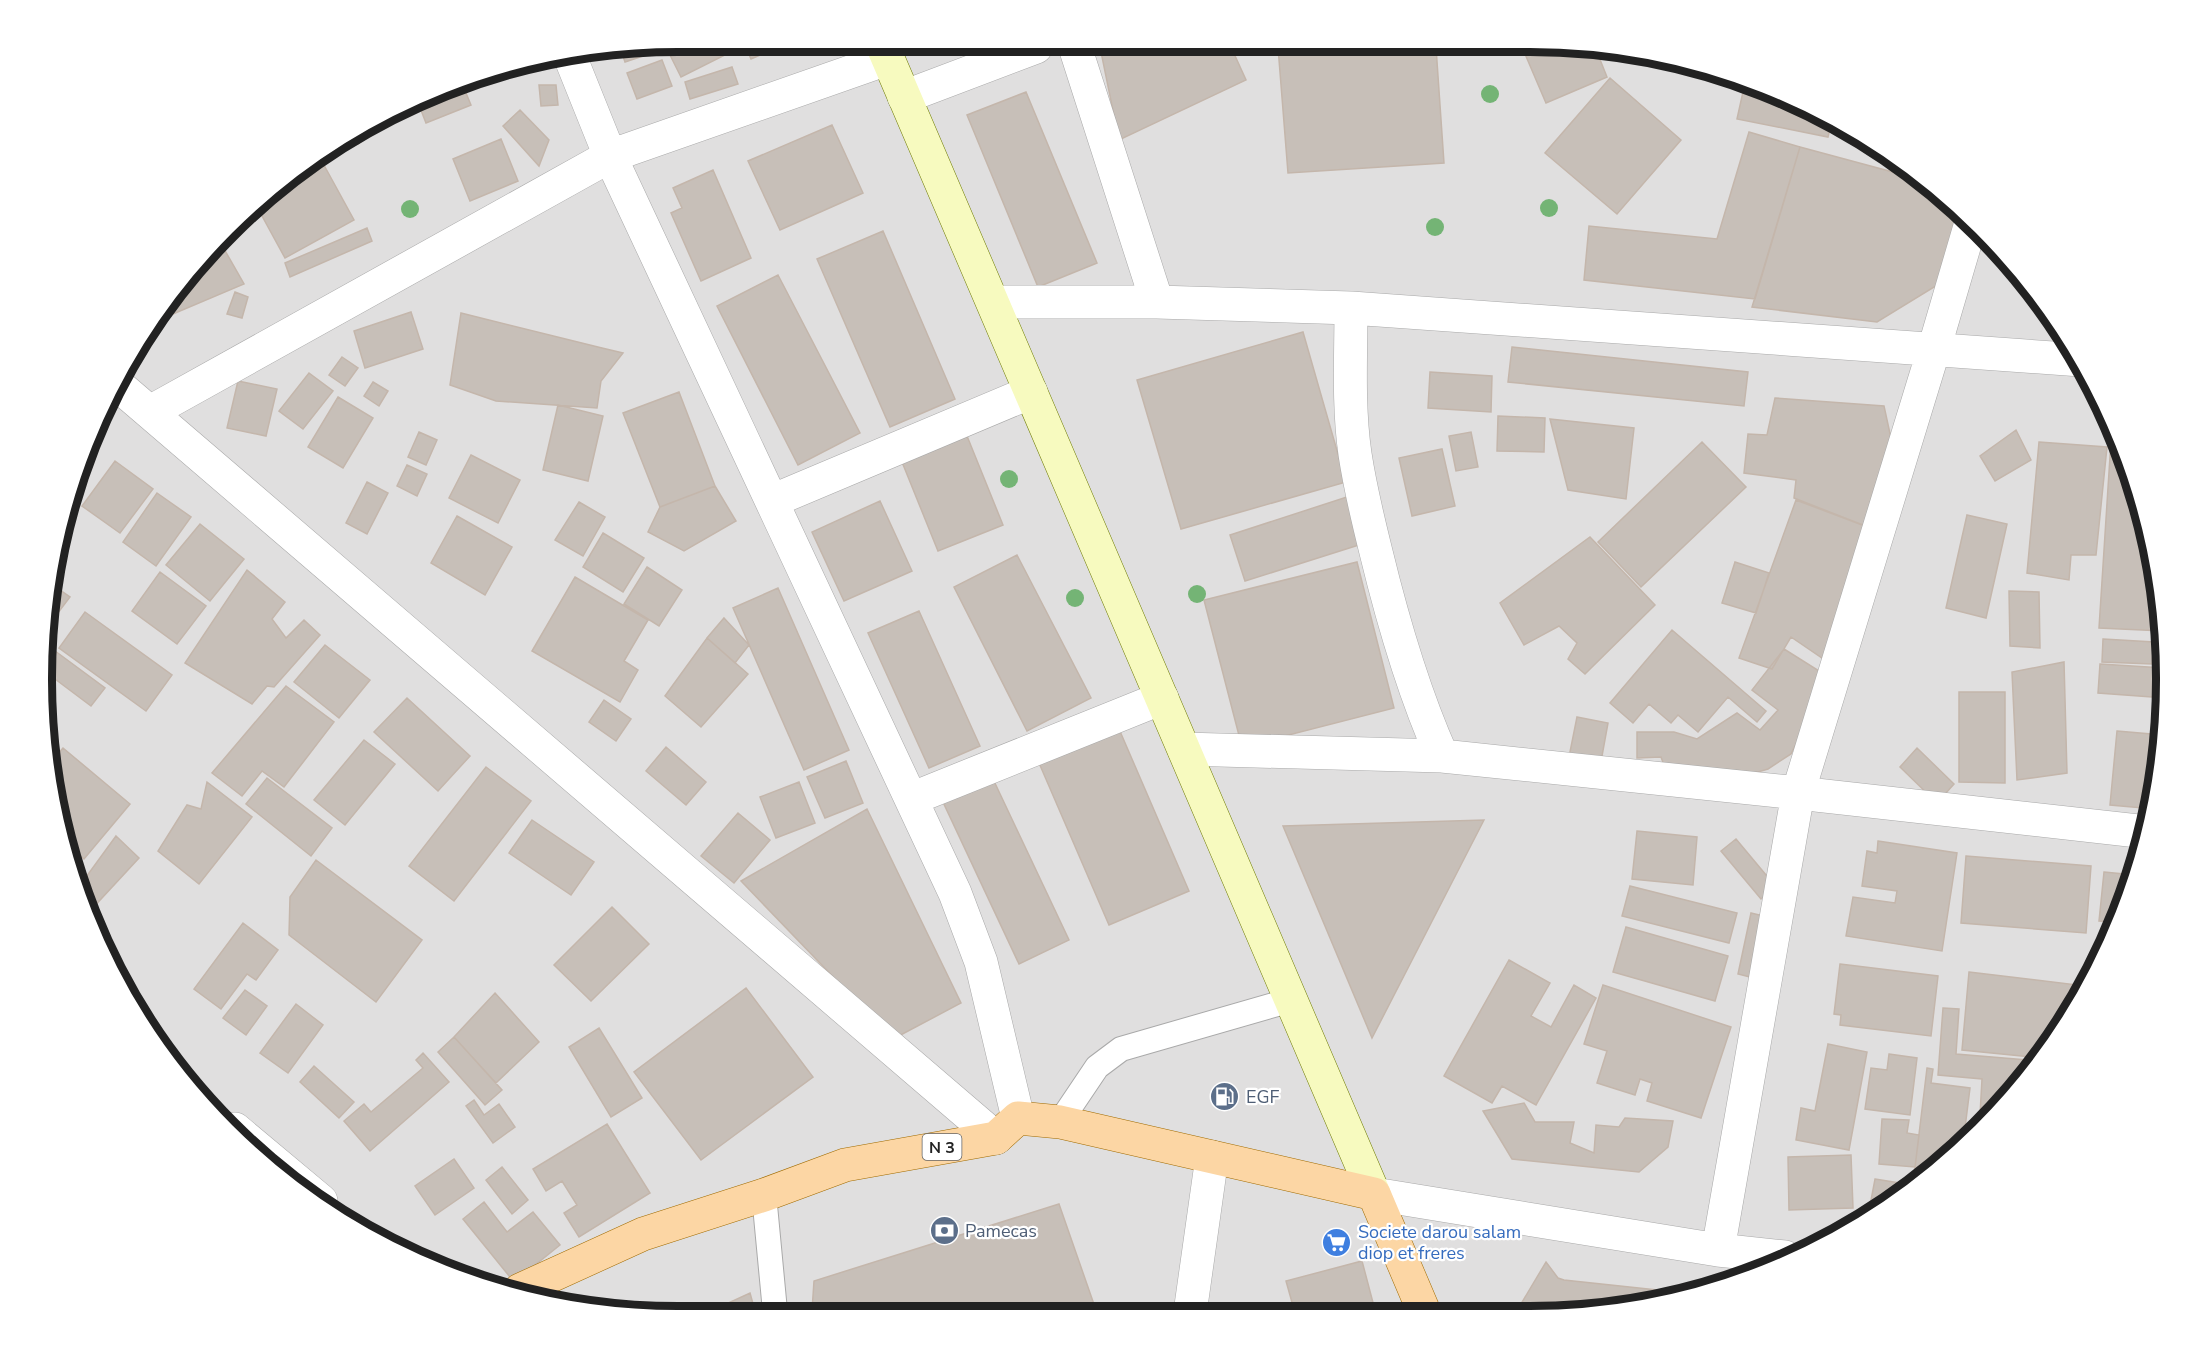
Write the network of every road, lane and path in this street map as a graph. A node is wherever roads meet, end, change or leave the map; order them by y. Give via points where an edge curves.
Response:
1 (1023, 52) edge
2 (1077, 52) edge
3 (885, 53) edge
4 (572, 62) edge
5 (904, 97) junction
6 (610, 156) junction
7 (1968, 232) edge
8 (1157, 302) junction
9 (993, 303) junction
10 (1351, 308) junction
11 (1934, 350) junction
12 (2069, 359) edge
13 (124, 389) edge
14 (1032, 392) junction
15 (150, 412) junction
16 (772, 501) junction
17 (1162, 698) junction
18 (1184, 749) junction
19 (1442, 756) junction
20 (1798, 793) junction
21 (911, 799) junction
22 (2137, 831) edge
23 (1291, 1000) junction
24 (1060, 1122) junction
25 (1007, 1128) junction
26 (1212, 1157) junction
27 (1374, 1194) junction
28 (764, 1195) junction
29 (1718, 1250) junction
30 (1775, 1256) edge
31 (528, 1286) edge
32 (775, 1306) edge
33 (1191, 1306) edge
34 (1422, 1306) edge

1 - 5 street
2 - 8 street
3 - 5 main road
3 - 6 street
4 - 6 street
5 - 9 main road
6 - 15 street
6 - 16 street
7 - 11 street
8 - 9 street
8 - 10 street
9 - 14 main road
10 - 11 street
10 - 19 street via 1350,388 1355,454 1386,593 1421,708
11 - 12 street
11 - 20 street
13 - 15 street
14 - 16 street
14 - 17 main road
15 - 25 street
16 - 21 street
17 - 18 main road
17 - 21 street
18 - 19 street
18 - 23 main road
19 - 20 street
20 - 22 street
20 - 29 street
21 - 25 street via 955,893 981,962
23 - 24 lane via 1121,1049 1097,1066
23 - 27 main road
24 - 25 main road, N 3
24 - 26 main road, N 3
25 - 28 main road, N 3 via 845,1165
26 - 27 main road, N 3
26 - 33 street
27 - 29 street
27 - 34 main road
28 - 31 main road, N 3 via 643,1234
28 - 32 lane
29 - 30 street

